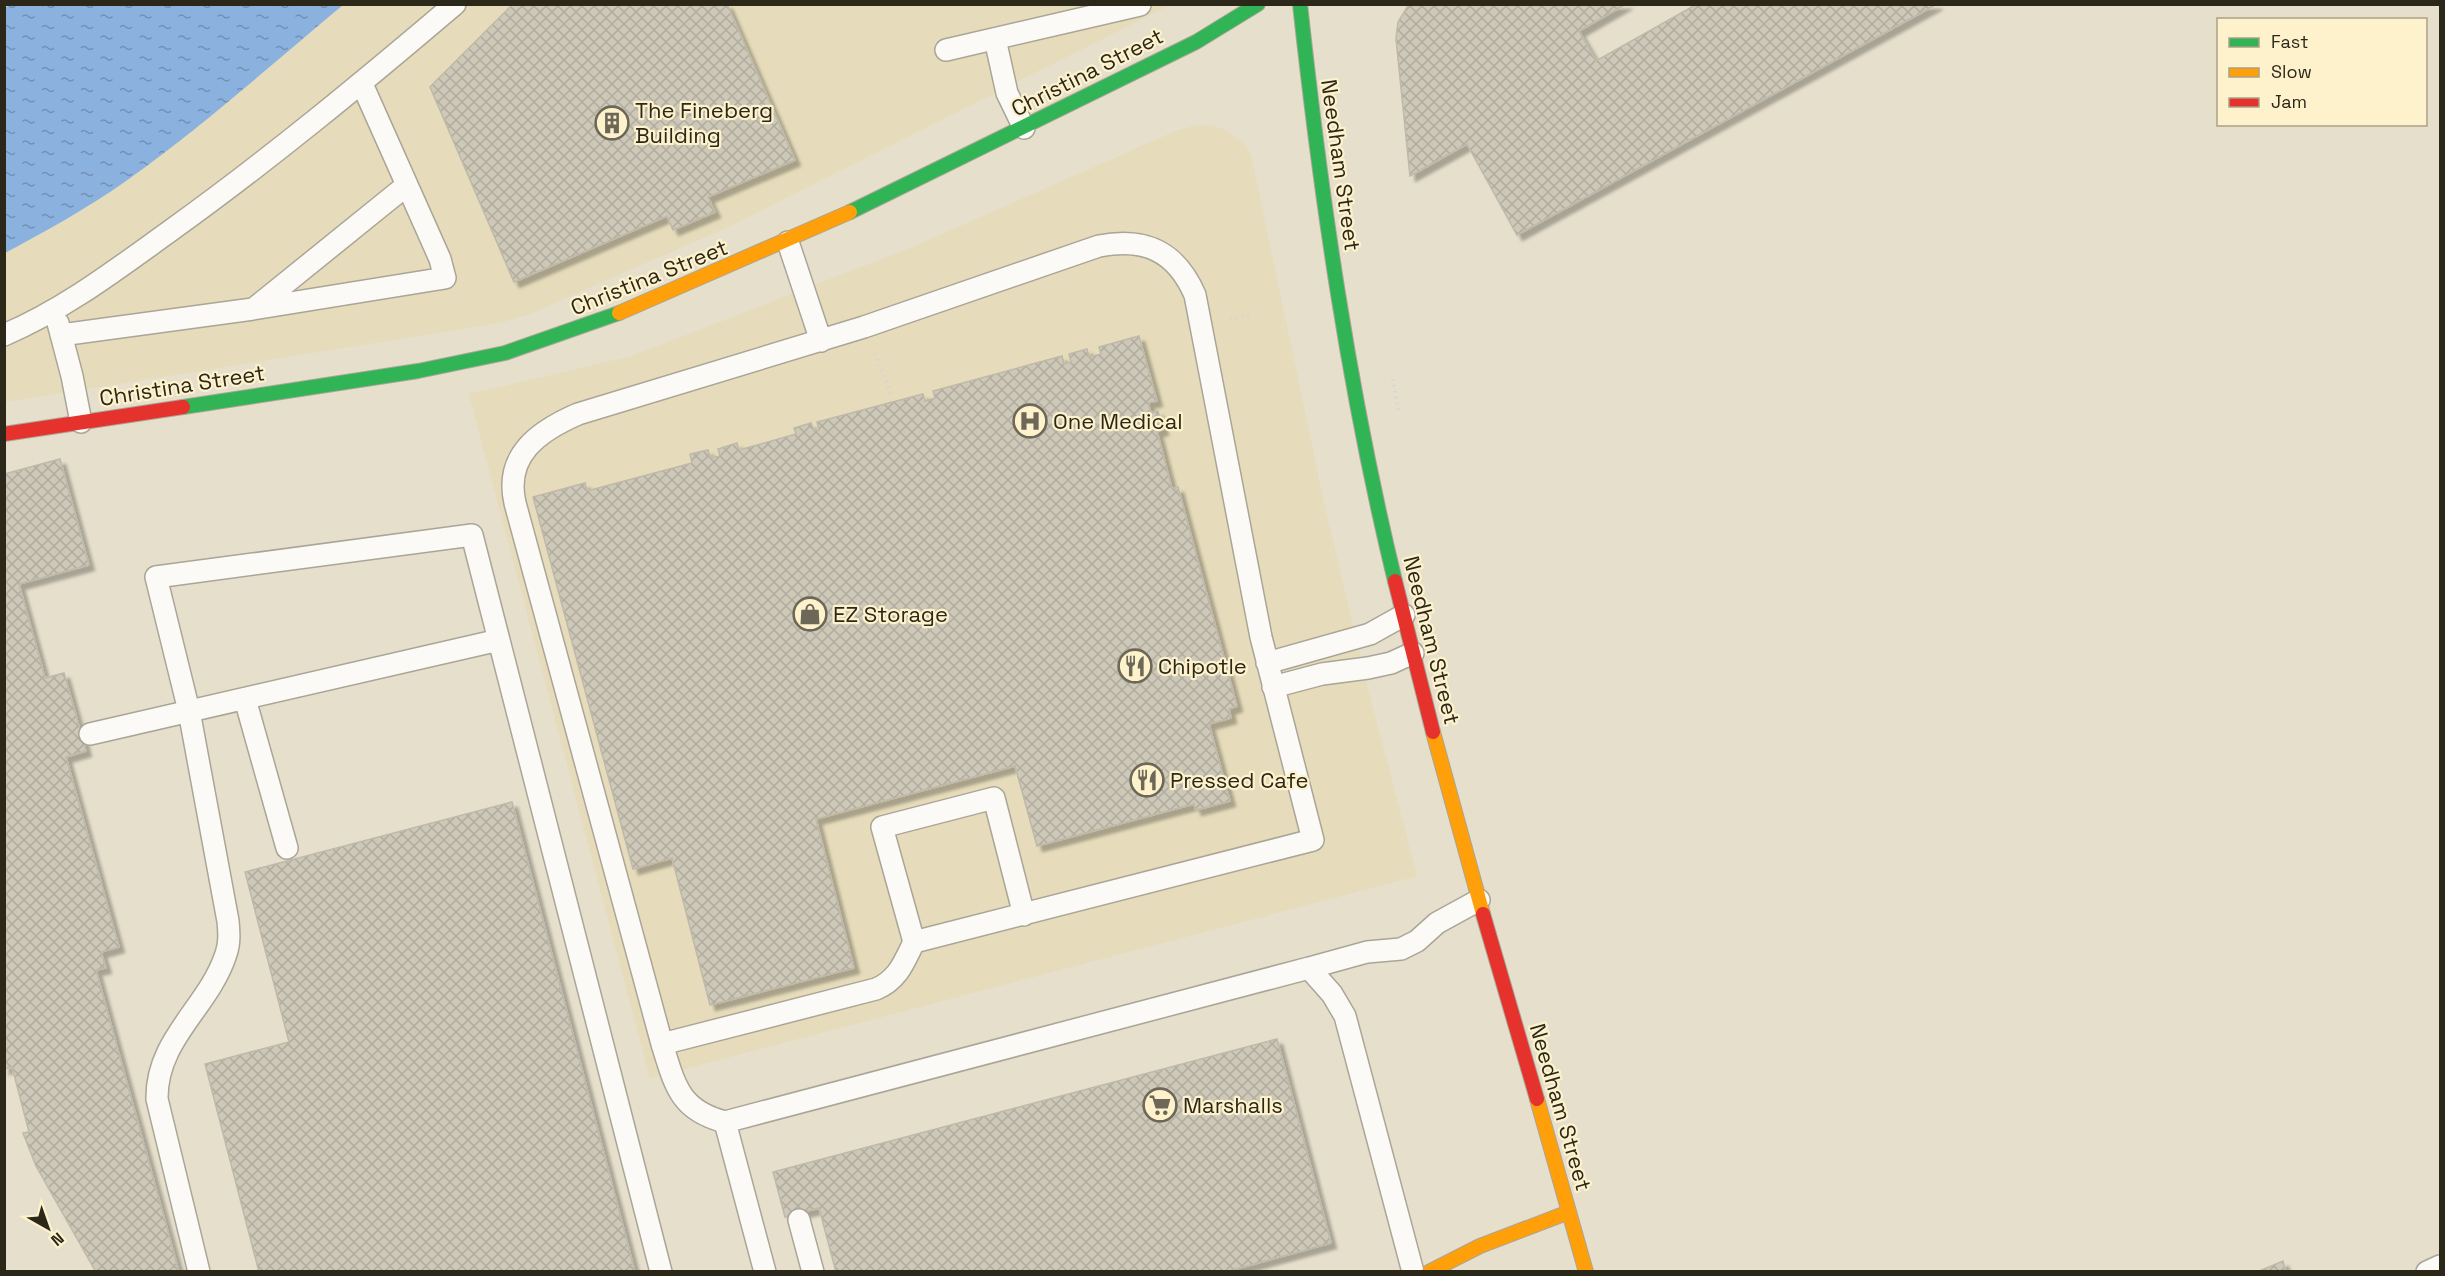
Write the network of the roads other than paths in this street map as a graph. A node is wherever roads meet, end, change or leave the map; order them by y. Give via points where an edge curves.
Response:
1 (455, 4) edge
2 (1258, 4) edge
3 (1300, 4) edge
4 (1140, 5) edge
5 (995, 39) junction
6 (946, 50) dead end
7 (362, 84) junction
8 (1024, 128) junction
9 (407, 185) junction
10 (788, 242) junction
11 (253, 309) junction
12 (54, 310) junction
13 (4, 335) edge
14 (62, 335) junction
15 (821, 340) junction
16 (81, 422) junction
17 (4, 434) edge
18 (1404, 615) junction
19 (499, 640) junction
20 (1413, 653) junction
21 (1267, 663) junction
22 (1273, 687) junction
23 (245, 699) junction
24 (189, 711) junction
25 (90, 734) dead end
26 (287, 848) dead end
27 (1479, 900) junction
28 (1024, 915) junction
29 (914, 942) junction
30 (1309, 968) junction
31 (662, 1044) junction
32 (725, 1122) junction
33 (1569, 1212) junction
34 (799, 1220) dead end
35 (2440, 1266) edge
36 (199, 1272) edge
37 (662, 1272) edge
38 (765, 1272) edge
39 (813, 1272) edge
40 (1413, 1272) edge
41 (1429, 1272) edge
42 (1586, 1272) edge
43 (2427, 1272) edge

1 - 7 lane
2 - 8 street, Christina Street via 1196,42
3 - 18 street, Needham Street via 1335,268 1368,450
4 - 5 lane
5 - 6 lane
5 - 8 lane via 1007,93
7 - 9 lane
7 - 12 lane via 192,216
8 - 10 street, Christina Street
9 - 11 lane
9 - 11 lane via 445,278
10 - 15 lane
10 - 16 street, Christina Street via 591,325 505,353 417,371
11 - 14 lane
12 - 13 lane
12 - 14 lane
14 - 16 lane
15 - 21 lane via 1099,246 1136,243 1167,256 1183,273 1195,295
15 - 31 lane via 569,418 530,444 514,472 515,503
16 - 17 street, Christina Street
18 - 20 street, Needham Street
18 - 21 lane via 1370,634
19 - 23 lane
19 - 24 lane via 472,536 156,577
19 - 37 lane
20 - 22 lane via 1368,669 1322,674
20 - 27 street, Needham Street
21 - 22 lane
22 - 28 lane via 1313,840
23 - 24 lane
23 - 26 lane
24 - 25 lane
24 - 36 lane via 229,939 218,972 168,1050 156,1082
27 - 30 lane via 1401,949 1367,952
27 - 33 street, Needham Street
28 - 29 lane
28 - 29 lane via 994,798 882,827
29 - 31 lane via 897,975 886,985
30 - 32 lane
30 - 40 lane via 1345,1016
31 - 32 lane via 686,1100 699,1113
32 - 38 lane
33 - 41 street via 1483,1244
33 - 42 street, Needham Street
34 - 39 lane
35 - 43 lane

